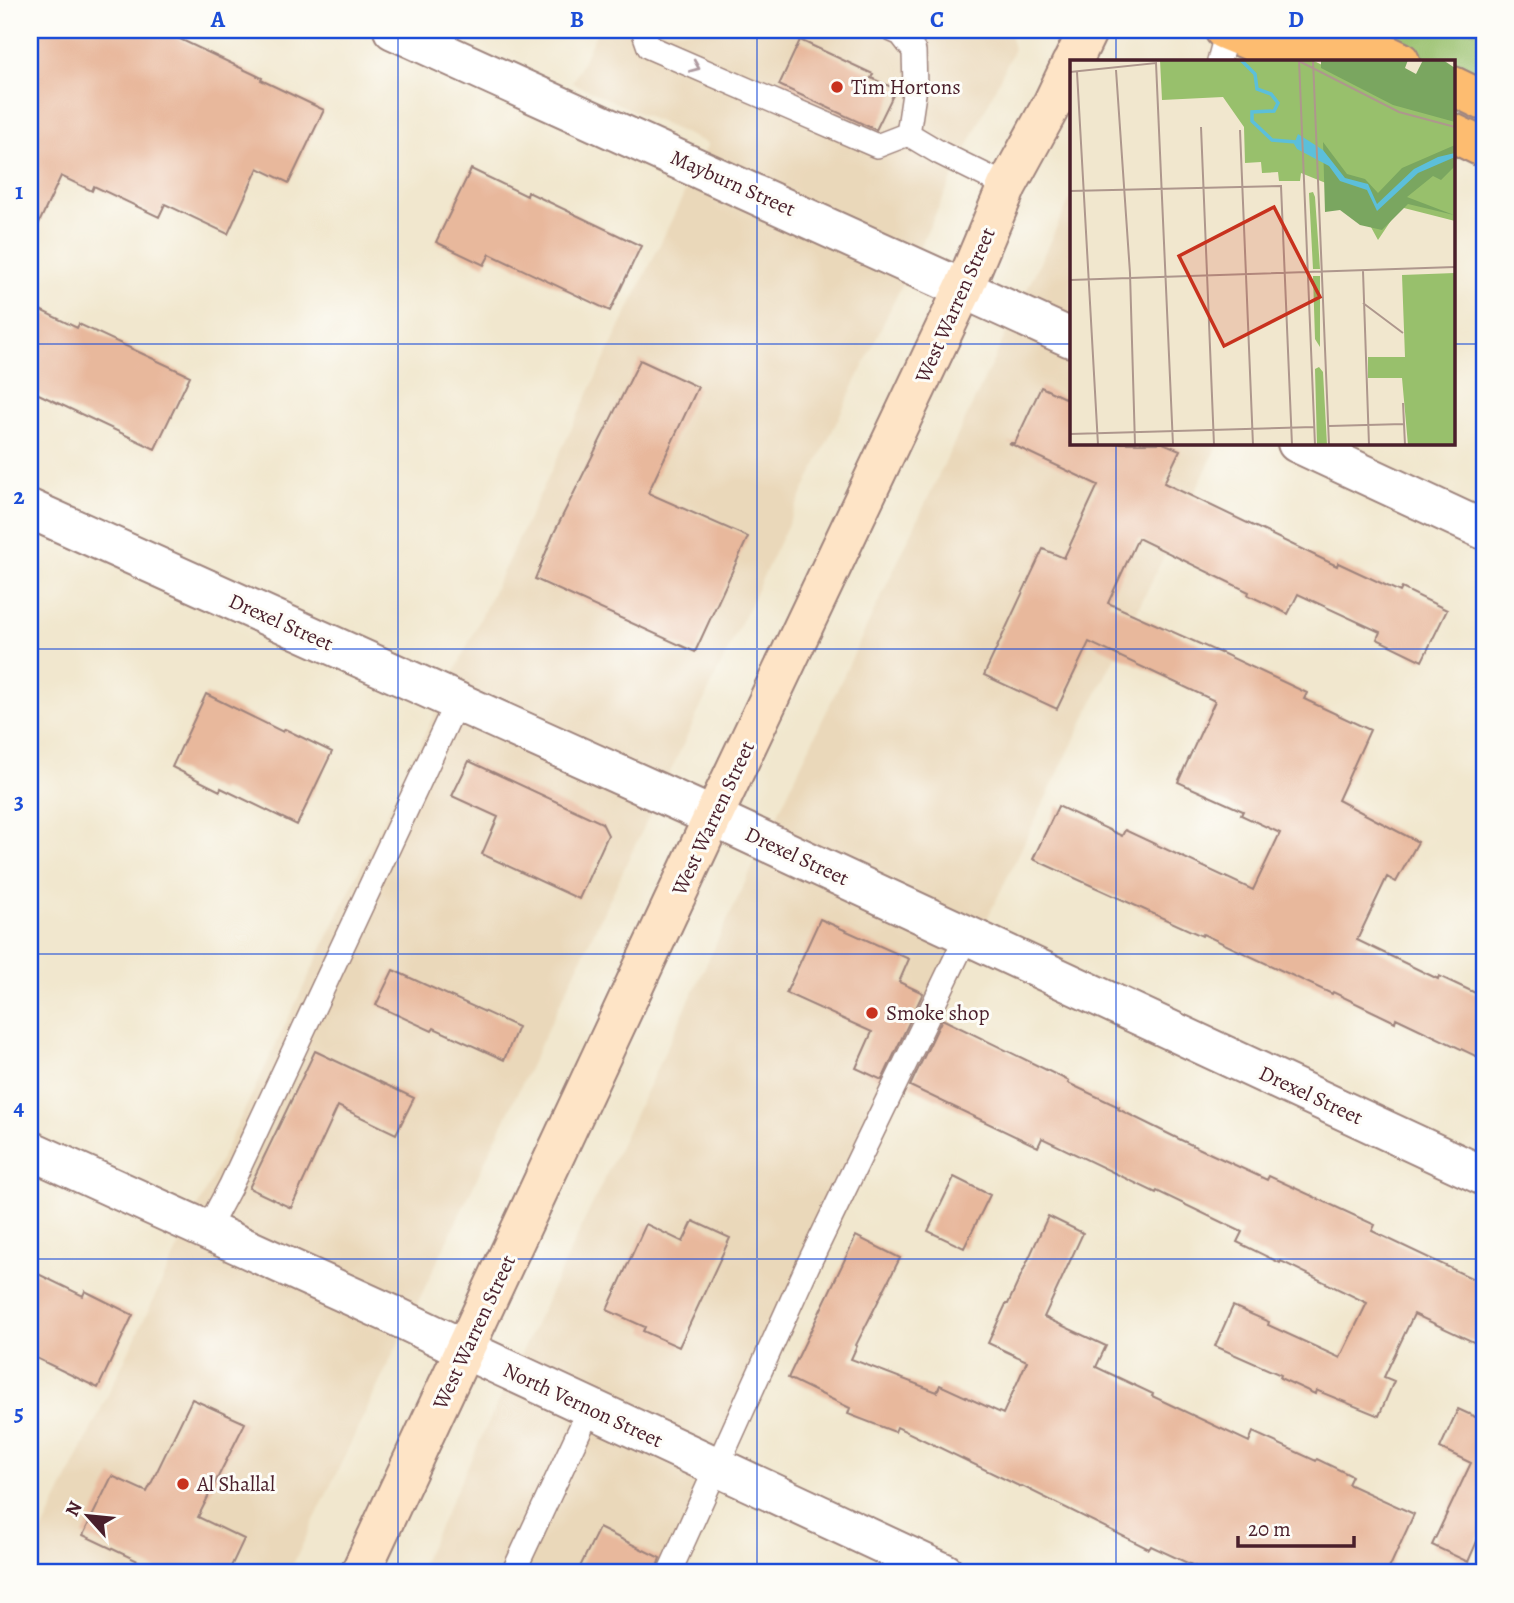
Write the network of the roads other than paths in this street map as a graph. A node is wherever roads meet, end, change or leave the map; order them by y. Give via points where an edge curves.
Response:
1 (393, 30) edge
2 (643, 30) edge
3 (892, 30) edge
4 (1088, 30) edge
5 (1224, 41) edge
6 (1290, 57) edge
7 (1073, 60) edge
8 (1399, 60) edge
9 (1070, 71) edge
10 (1454, 86) edge
11 (1484, 101) edge
12 (1062, 105) edge
13 (1454, 133) edge
14 (908, 134) junction
15 (1484, 148) edge
16 (1007, 186) junction
17 (964, 288) junction
18 (1070, 338) edge
19 (1299, 444) edge
20 (30, 509) edge
21 (1484, 530) edge
22 (457, 701) junction
23 (713, 817) junction
24 (967, 935) junction
25 (30, 1150) edge
26 (1484, 1176) edge
27 (206, 1230) junction
28 (466, 1350) junction
29 (590, 1408) junction
30 (718, 1467) junction
31 (360, 1573) edge
32 (513, 1573) edge
33 (669, 1573) edge
34 (945, 1573) edge

1 - 17 street, Mayburn Street
2 -> 14 lane via 649,47 877,146
3 - 14 lane via 914,51 915,87
4 - 7 main road, West Warren Street
5 - 6 main road via 1255,44
6 - 8 main road via 1373,48
9 - 12 main road, West Warren Street
10 - 11 main road
12 - 16 main road, West Warren Street
13 - 15 main road
14 - 16 lane
16 - 17 main road, West Warren Street
17 - 18 street, Mayburn Street
17 - 23 main road, West Warren Street
19 - 21 street
20 - 22 street, Drexel Street
22 - 23 street, Drexel Street
22 - 27 lane
23 - 24 street, Drexel Street
23 - 28 main road, West Warren Street
24 - 26 street, Drexel Street
24 - 30 lane via 808,1265
25 - 27 street, North Vernon Street
27 - 28 street, North Vernon Street
28 - 29 street, North Vernon Street
28 - 31 main road, West Warren Street
29 - 30 street, North Vernon Street
29 - 32 lane
30 - 33 lane
30 - 34 street, North Vernon Street

